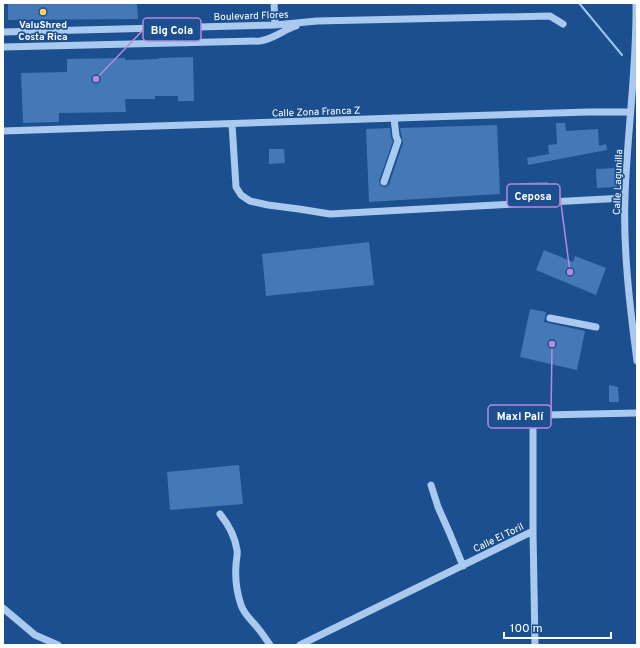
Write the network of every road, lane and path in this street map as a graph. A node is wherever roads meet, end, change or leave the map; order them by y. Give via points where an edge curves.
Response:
1 (274, 3) edge
2 (636, 3) edge
3 (308, 22) junction
4 (562, 24) dead end
5 (275, 25) junction
6 (186, 27) junction
7 (3, 32) edge
8 (636, 33) edge
9 (186, 43) junction
10 (3, 47) edge
11 (635, 94) edge
12 (630, 112) junction
13 (394, 118) junction
14 (232, 124) junction
15 (3, 131) edge
16 (384, 182) dead end
17 (625, 198) junction
18 (550, 318) dead end
19 (596, 327) dead end
20 (637, 361) edge
21 (637, 413) edge
22 (431, 485) dead end
23 (220, 514) dead end
24 (533, 531) junction
25 (463, 566) junction
26 (3, 608) edge
27 (58, 645) edge
28 (270, 645) edge
29 (300, 645) edge
30 (535, 645) edge

1 - 5 street
2 - 8 street, Calle Lagunilla
3 - 4 street, Boulevard Flores via 550,16
3 - 5 street, Boulevard Flores
3 - 9 street, Boulevard Flores via 288,28 265,40
5 - 6 street, Boulevard Flores
6 - 7 street, Boulevard Flores
6 - 9 street
8 - 11 street, Calle Lagunilla
9 - 10 street, Boulevard Flores
11 - 12 street, Calle Lagunilla
12 - 13 street, Calle Zona Franca Z
12 - 17 street, Calle Lagunilla
13 - 14 street, Calle Zona Franca Z
13 - 16 street via 398,141
14 - 15 street, Calle Zona Franca Z
14 - 17 street via 236,187 241,195 250,201 268,205 330,214
17 - 20 street, Calle Lagunilla via 626,249
18 - 19 street
21 - 24 street, Calle El Toril via 544,416 534,422
22 - 25 street
23 - 28 street via 235,541 236,578 241,605 245,614
24 - 25 street, Calle El Toril
24 - 30 street
25 - 29 street, Calle El Toril
26 - 27 street via 35,635

